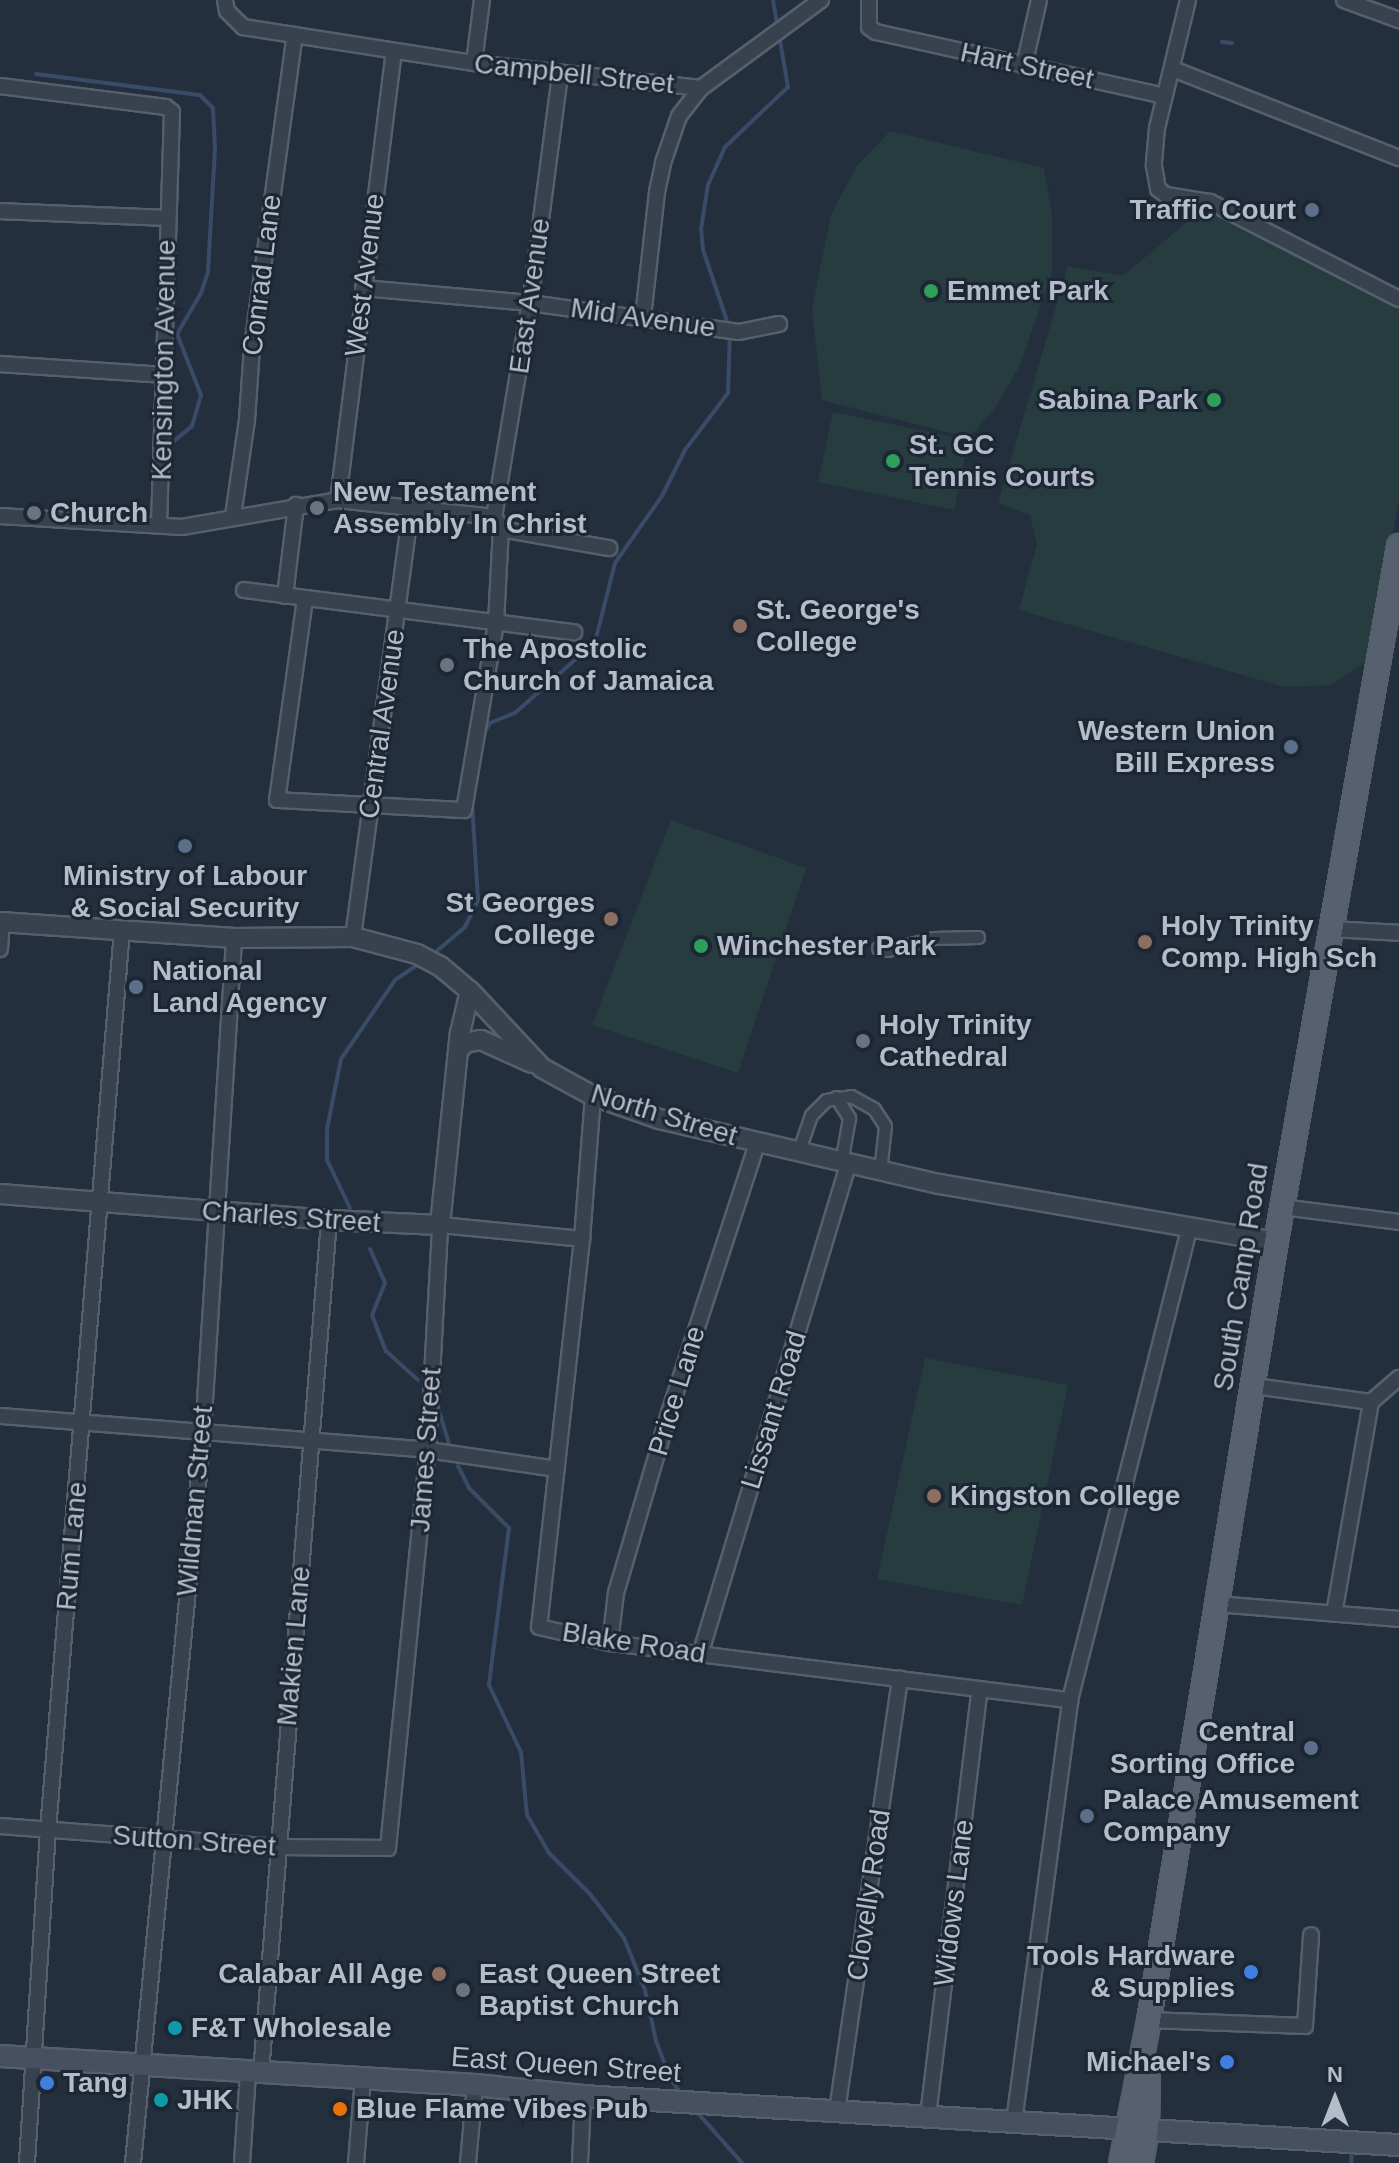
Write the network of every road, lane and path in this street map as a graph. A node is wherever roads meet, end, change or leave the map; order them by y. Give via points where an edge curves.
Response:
1 (225, 0) edge
2 (482, 0) edge
3 (821, 0) edge
4 (869, 0) edge
5 (1039, 0) edge
6 (1188, 0) edge
7 (1344, 0) edge
8 (1399, 20) edge
9 (295, 35) junction
10 (394, 51) junction
11 (474, 63) junction
12 (1024, 66) junction
13 (1173, 69) junction
14 (560, 74) junction
15 (0, 86) edge
16 (701, 88) junction
17 (1164, 96) junction
18 (1399, 158) edge
19 (0, 211) edge
20 (167, 218) junction
21 (363, 288) junction
22 (1399, 299) edge
23 (530, 303) junction
24 (643, 317) junction
25 (779, 324) dead end
26 (0, 364) edge
27 (166, 375) junction
28 (338, 500) junction
29 (296, 505) junction
30 (411, 510) junction
31 (0, 516) edge
32 (233, 516) junction
33 (498, 523) junction
34 (159, 525) junction
35 (1399, 546) edge
36 (609, 548) dead end
37 (244, 590) dead end
38 (285, 596) junction
39 (305, 599) junction
40 (397, 609) junction
41 (496, 623) junction
42 (574, 632) dead end
43 (371, 805) junction
44 (1, 922) edge
45 (1330, 929) junction
46 (122, 930) junction
47 (1399, 933) edge
48 (353, 937) junction
49 (978, 937) dead end
50 (234, 938) junction
51 (878, 948) dead end
52 (0, 949) edge
53 (470, 991) junction
54 (458, 1051) junction
55 (542, 1068) junction
56 (593, 1096) junction
57 (836, 1097) junction
58 (866, 1104) junction
59 (849, 1118) junction
60 (757, 1144) junction
61 (798, 1153) junction
62 (844, 1164) junction
63 (880, 1171) junction
64 (0, 1194) edge
65 (100, 1203) junction
66 (1282, 1207) junction
67 (216, 1212) junction
68 (329, 1220) junction
69 (1399, 1222) edge
70 (440, 1225) junction
71 (1190, 1226) junction
72 (582, 1239) junction
73 (1276, 1242) junction
74 (1399, 1378) edge
75 (1254, 1386) junction
76 (1371, 1402) junction
77 (0, 1416) edge
78 (83, 1422) junction
79 (203, 1433) junction
80 (311, 1441) junction
81 (428, 1450) junction
82 (557, 1469) junction
83 (1217, 1604) junction
84 (1334, 1614) junction
85 (1399, 1619) edge
86 (610, 1643) junction
87 (700, 1655) junction
88 (900, 1679) junction
89 (980, 1689) junction
90 (1070, 1700) junction
91 (0, 1826) edge
92 (48, 1830) junction
93 (163, 1840) junction
94 (278, 1847) junction
95 (388, 1848) joint
96 (1311, 1935) dead end
97 (1149, 2020) junction
98 (0, 2056) edge
99 (33, 2058) junction
100 (143, 2063) junction
101 (254, 2072) junction
102 (363, 2078) junction
103 (475, 2085) junction
104 (583, 2096) junction
105 (837, 2111) junction
106 (928, 2116) junction
107 (1014, 2122) junction
108 (1137, 2129) junction
109 (1399, 2145) edge
110 (27, 2163) edge
111 (133, 2163) edge
112 (242, 2163) edge
113 (356, 2163) edge
114 (468, 2163) edge
115 (580, 2163) edge
116 (1121, 2163) edge
117 (1141, 2163) edge

1 - 9 street, Campbell Street via 227,11 243,27
2 - 11 street
3 - 16 street, Campbell Street
4 - 12 street, Hart Street via 869,27 890,36
5 - 12 street
6 - 13 street
7 - 8 street
9 - 10 street, Campbell Street
9 - 32 street, Conrad Lane
10 - 11 street, Campbell Street
10 - 21 street, West Avenue
11 - 14 street, Campbell Street
12 - 17 street, Hart Street
13 - 17 street
13 - 18 street
14 - 16 street, Campbell Street
14 - 23 street, East Avenue
15 - 20 street via 170,109
16 - 24 street via 679,116 664,160
17 - 22 street via 1154,166 1158,189 1210,202
19 - 20 street, Kensington Avenue
20 - 27 street, Kensington Avenue
21 - 23 street, Mid Avenue
21 - 28 street, West Avenue
23 - 24 street, Mid Avenue
23 - 33 street, East Avenue
24 - 25 street, Mid Avenue via 739,332
26 - 27 street
27 - 34 street, Kensington Avenue
28 - 29 street
28 - 30 street
29 - 32 street
29 - 38 street
30 - 33 street
30 - 40 street, Central Avenue
31 - 34 street
32 - 34 street via 182,527
33 - 36 street
33 - 41 street, East Avenue
35 - 45 main road, South Camp Road
37 - 38 street
38 - 39 street
39 - 40 street
39 - 43 street via 277,800
40 - 41 street
40 - 43 street, Central Avenue
41 - 42 street
41 - 43 street, East Avenue via 464,810
43 - 48 street, Central Avenue
44 - 46 street, North Street
44 - 52 street
45 - 47 street
45 - 66 main road, South Camp Road
46 - 50 street, North Street
46 - 65 street, Rum Lane
48 - 50 street, North Street
48 - 53 street, North Street via 417,954
49 - 51 street
50 - 67 street, Wildman Street
53 - 54 street, James Street
53 - 55 street, North Street
54 - 55 street via 465,1043 481,1040
54 - 70 street, James Street
55 - 56 street, North Street
56 - 60 street, North Street
56 - 72 street, Blake Road
57 - 58 street via 851,1096
57 - 59 street
57 - 61 street via 811,1115
58 - 59 street
58 - 63 street via 885,1126
59 - 62 street
60 - 61 street, North Street
60 - 86 street, Price Lane via 669,1413 616,1593
61 - 62 street, North Street
62 - 63 street, North Street
62 - 87 street, Lissant Road
63 - 71 street, North Street
64 - 65 street, Charles Street
65 - 67 street, Charles Street
65 - 78 street, Rum Lane
66 - 69 street
66 - 73 main road, South Camp Road
67 - 68 street, Charles Street
67 - 79 street, Wildman Street
68 - 70 street, Charles Street
68 - 80 street, Makien Lane
70 - 72 street, Charles Street
70 - 81 street, James Street
71 - 73 street, North Street
71 - 90 street
72 - 82 street, Blake Road
73 - 75 main road, South Camp Road
74 - 76 street
75 - 76 street
75 - 83 main road, South Camp Road
76 - 84 street
77 - 78 street
78 - 79 street
78 - 92 street, Rum Lane
79 - 80 street
79 - 93 street, Wildman Street
80 - 81 street
80 - 94 street, Makien Lane
81 - 82 street
81 - 95 street, James Street
82 - 86 street, Blake Road via 538,1625
83 - 84 street
83 - 97 main road, South Camp Road
84 - 85 street
86 - 87 street, Blake Road
87 - 88 street, Blake Road
88 - 89 street, Blake Road
88 - 105 street, Clovelly Road
89 - 90 street, Blake Road
89 - 106 street, Widows Lane
90 - 107 street
91 - 92 street, Sutton Street
92 - 93 street, Sutton Street
92 - 99 street, Rum Lane
93 - 94 street, Sutton Street
93 - 100 street, Wildman Street
94 - 95 street, Sutton Street
94 - 101 street, Makien Lane
96 - 97 street via 1305,2026
97 - 108 main road, South Camp Road
98 - 99 main road, East Queen Street
99 - 100 main road, East Queen Street
99 - 110 street, Rum Lane
100 - 101 main road, East Queen Street
100 - 111 street, Wildman Street
101 - 102 main road, East Queen Street
101 - 112 street, Makien Lane
102 - 103 main road, East Queen Street
102 - 113 street
103 - 104 main road, East Queen Street
103 - 114 street
104 - 105 main road, East Queen Street
104 - 115 street
105 - 106 main road, East Queen Street
106 - 107 main road, East Queen Street
107 - 108 main road, East Queen Street
108 - 109 main road, East Queen Street
108 - 116 main road, South Camp Road
108 - 117 main road, South Camp Road

